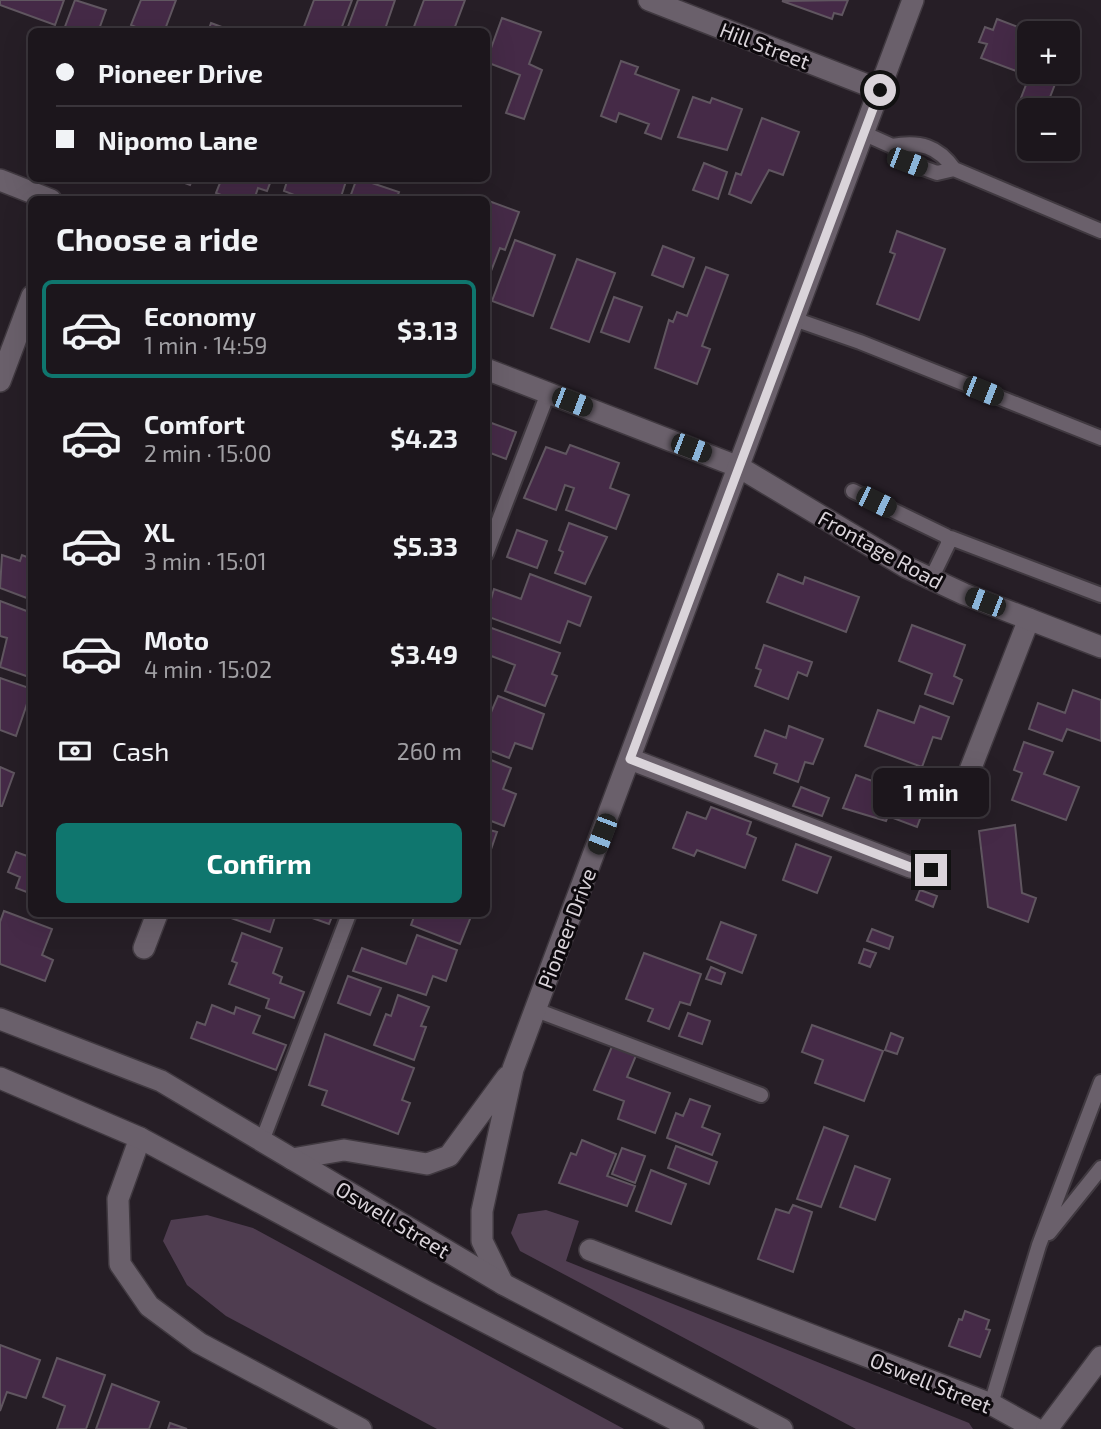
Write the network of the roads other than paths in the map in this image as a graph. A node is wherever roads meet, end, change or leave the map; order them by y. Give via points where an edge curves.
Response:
1 (649, 0) edge
2 (913, 0) edge
3 (880, 90) junction
4 (863, 133) junction
5 (892, 146) junction
6 (954, 169) junction
7 (0, 180) edge
8 (41, 196) edge
9 (1101, 231) edge
10 (28, 307) edge
11 (794, 319) junction
12 (490, 371) edge
13 (0, 381) edge
14 (548, 393) junction
15 (1101, 438) edge
16 (739, 467) junction
17 (853, 491) dead end
18 (948, 541) junction
19 (490, 544) edge
20 (931, 579) junction
21 (1101, 595) edge
22 (1029, 619) junction
23 (1101, 647) edge
24 (630, 759) junction
25 (965, 783) dead end
26 (931, 870) dead end
27 (156, 917) edge
28 (348, 917) edge
29 (144, 948) dead end
30 (536, 1010) junction
31 (0, 1019) edge
32 (513, 1069) junction
33 (0, 1078) edge
34 (1101, 1082) edge
35 (761, 1095) dead end
36 (140, 1138) junction
37 (262, 1141) junction
38 (292, 1159) junction
39 (1101, 1168) edge
40 (1039, 1245) junction
41 (590, 1250) dead end
42 (503, 1284) junction
43 (1101, 1357) edge
44 (991, 1404) junction
45 (354, 1427) edge
46 (693, 1429) edge
47 (782, 1429) edge
48 (1036, 1429) edge
49 (1047, 1429) edge

1 - 3 street, Hill Street
2 - 3 street, Pioneer Drive
3 - 4 street, Pioneer Drive
4 - 5 lane
4 - 11 street, Pioneer Drive
5 - 6 lane via 919,167 937,173
5 - 6 lane via 914,142 944,154
6 - 9 lane
7 - 8 street
10 - 13 street
11 - 15 lane
11 - 16 street, Pioneer Drive
12 - 14 street, Frontage Road
14 - 16 street, Frontage Road
14 - 19 lane
16 - 20 street, Frontage Road
16 - 24 street, Pioneer Drive
17 - 18 lane
18 - 20 lane
18 - 21 lane via 958,540
20 - 22 street, Frontage Road
22 - 23 street
22 - 25 street
24 - 26 street via 910,867
24 - 30 street, Pioneer Drive
27 - 29 street
28 - 37 lane
30 - 32 street, Pioneer Drive
30 - 35 lane
31 - 37 street, Oswell Street via 161,1082
32 - 38 street, Pioneer Drive via 449,1156 427,1164 402,1163 344,1150
32 - 42 street, Pioneer Drive via 482,1211 482,1241
33 - 36 street
34 - 40 lane
36 - 45 street via 118,1199 120,1264 149,1306 199,1343
36 - 46 street
37 - 38 street, Oswell Street
38 - 42 street, Oswell Street
39 - 40 lane
40 - 44 lane
41 - 44 street, Oswell Street
42 - 47 street, Oswell Street
43 - 49 street
44 - 48 street, Oswell Street

